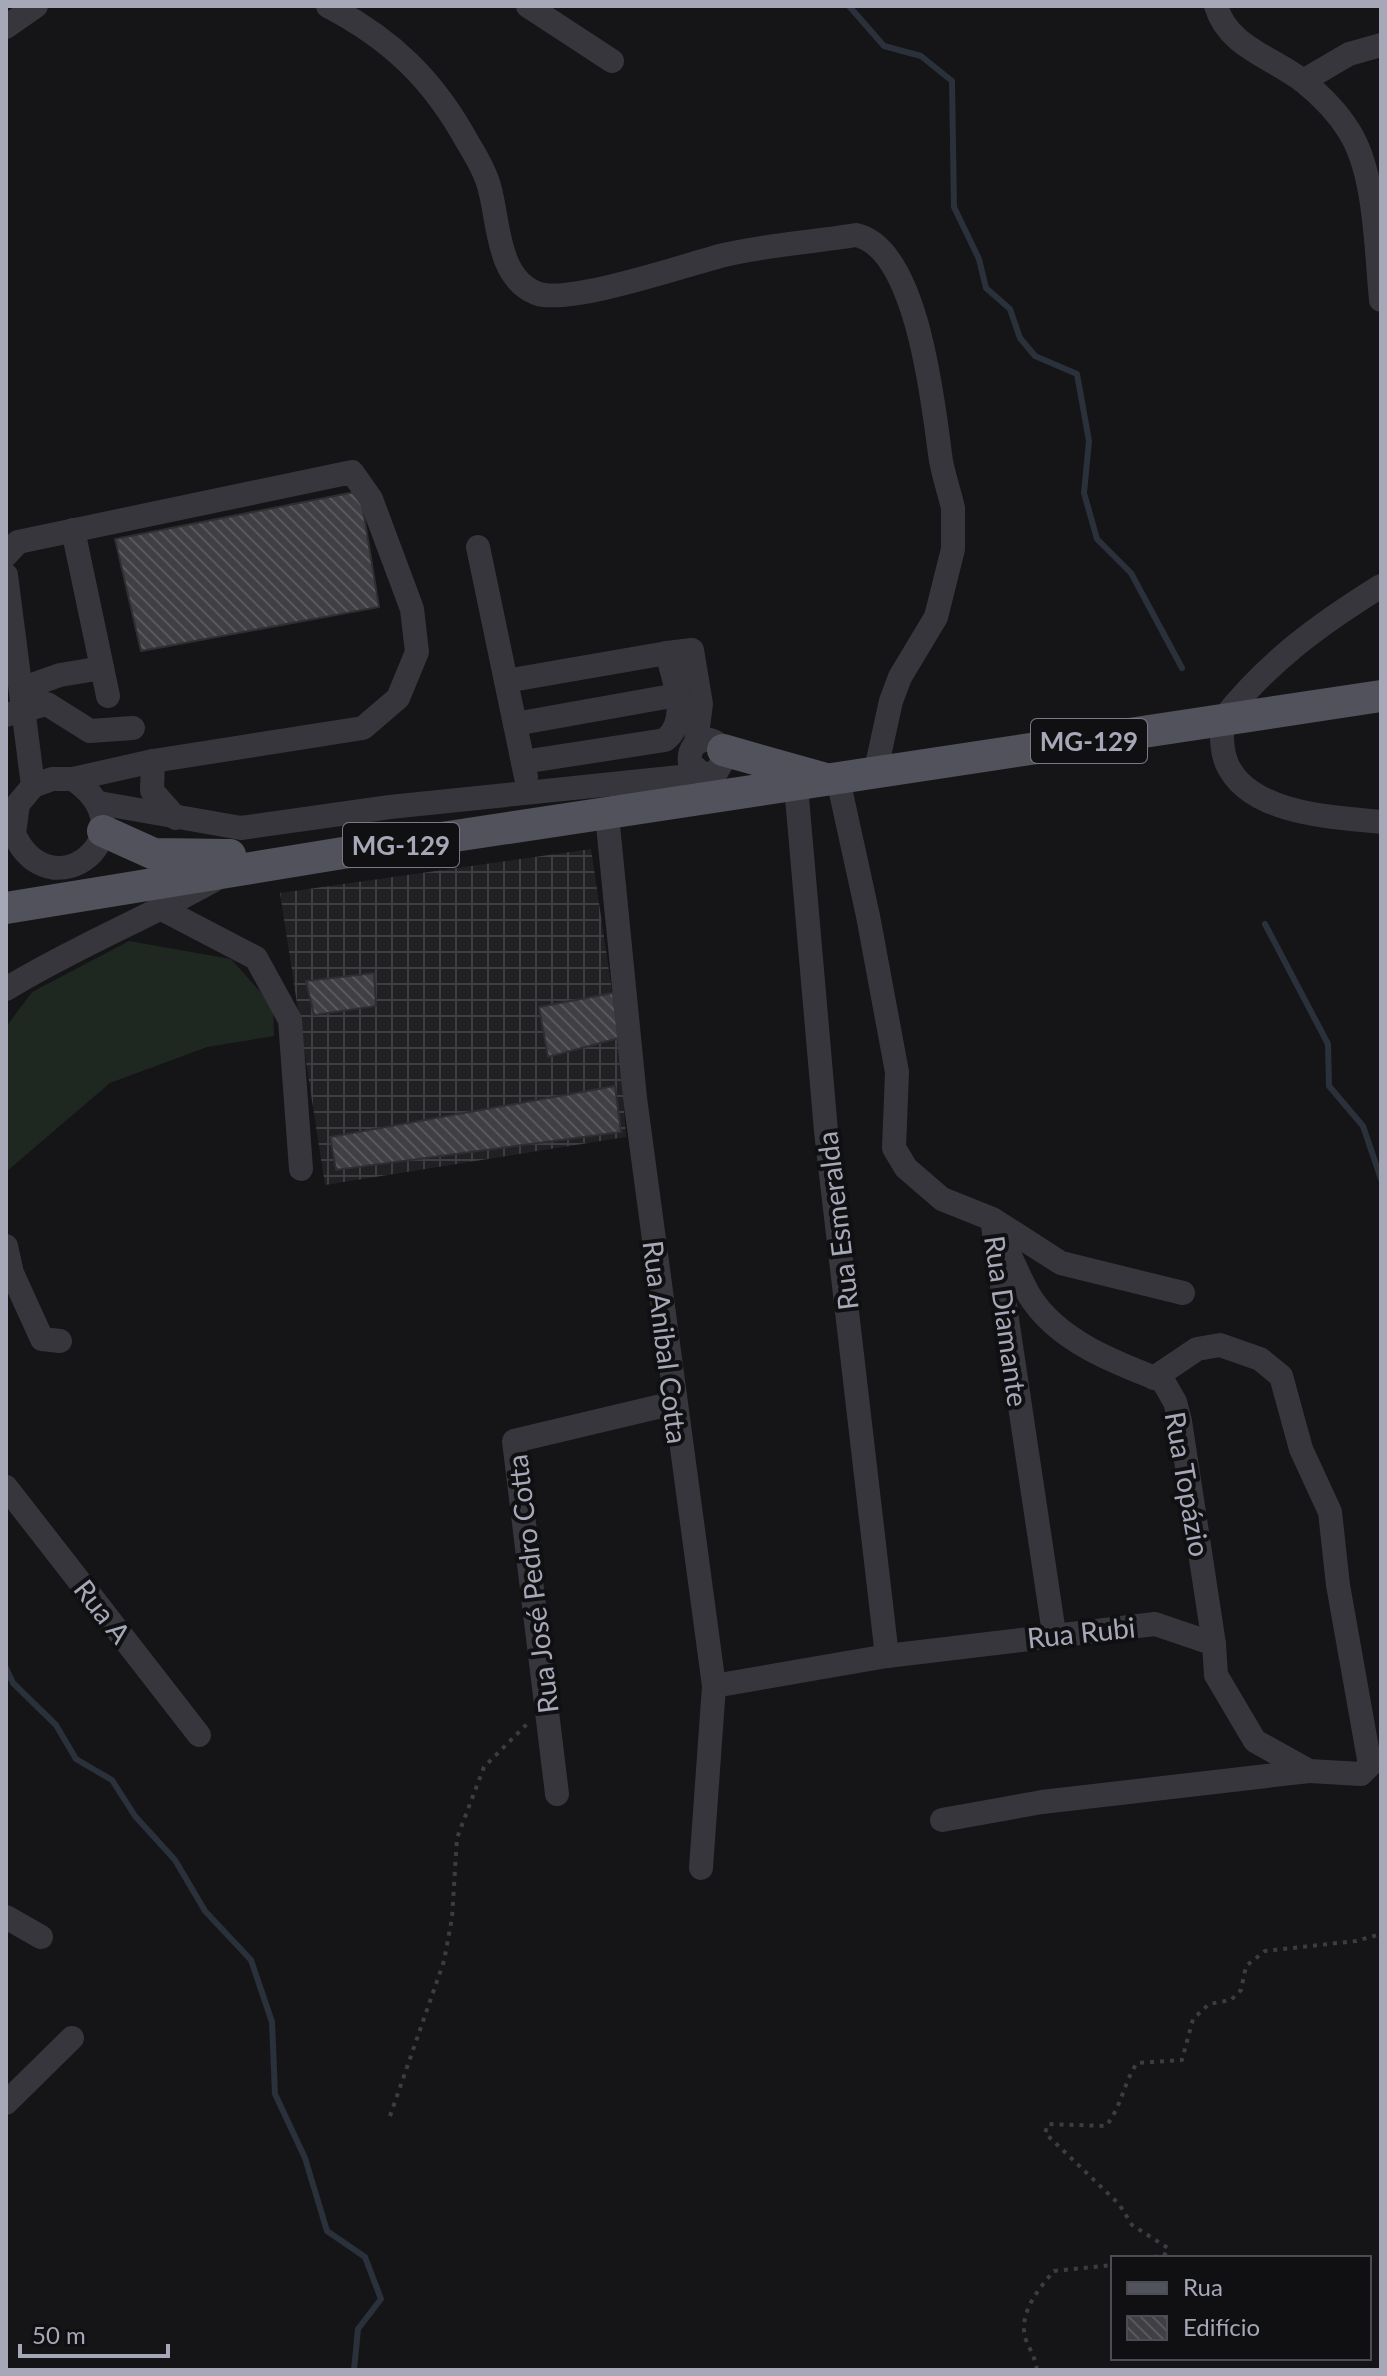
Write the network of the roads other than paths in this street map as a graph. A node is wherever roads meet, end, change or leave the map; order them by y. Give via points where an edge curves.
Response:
1 (36, 6) edge
2 (328, 6) edge
3 (528, 6) edge
4 (1216, 6) edge
5 (6, 27) edge
6 (1381, 45) edge
7 (612, 61) dead end
8 (1303, 81) junction
9 (1381, 300) edge
10 (73, 530) junction
11 (478, 547) dead end
12 (6, 555) edge
13 (6, 575) edge
14 (1381, 586) edge
15 (667, 653) junction
16 (102, 668) junction
17 (60, 675) junction
18 (506, 681) junction
19 (677, 695) junction
20 (1381, 696) edge
21 (18, 705) edge
22 (1222, 720) junction
23 (515, 724) junction
24 (133, 728) dead end
25 (706, 753) junction
26 (153, 761) junction
27 (523, 762) junction
28 (875, 774) junction
29 (834, 779) junction
30 (796, 786) junction
31 (38, 787) edge
32 (530, 795) junction
33 (607, 815) junction
34 (176, 818) junction
35 (1381, 822) edge
36 (109, 825) junction
37 (12, 842) edge
38 (349, 852) junction
39 (178, 856) junction
40 (226, 872) junction
41 (74, 897) junction
42 (6, 908) edge
43 (162, 909) junction
44 (6, 989) edge
45 (301, 1169) dead end
46 (992, 1219) junction
47 (6, 1246) edge
48 (1183, 1293) dead end
49 (60, 1341) dead end
50 (1154, 1378) junction
51 (674, 1403) junction
52 (6, 1487) edge
53 (1054, 1633) junction
54 (1214, 1644) junction
55 (887, 1656) junction
56 (714, 1686) junction
57 (199, 1735) dead end
58 (1309, 1771) junction
59 (557, 1794) dead end
60 (942, 1820) dead end
61 (701, 1868) dead end
62 (6, 1917) edge
63 (41, 1937) dead end
64 (72, 2038) dead end
65 (6, 2103) edge

1 - 5 street
2 - 28 street via 390,43 443,104 489,186 506,257 518,278 536,293 560,296 721,256 856,235 881,247 915,318 954,531 936,617 900,677
3 - 7 street
4 - 8 street via 1226,29 1245,46
6 - 8 street via 1349,54
8 - 9 street via 1350,132 1358,152 1369,194
10 - 12 street via 18,542
10 - 16 street
10 - 26 street via 352,472 371,499 408,596 417,652 398,698 363,728
11 - 18 street
13 - 21 street
14 - 22 street via 1321,624 1255,678
15 - 18 street
15 - 19 street
15 - 25 street via 692,650 701,704 713,722
16 - 17 street
16 - 17 street via 108,696
17 - 21 street
18 - 23 street
19 - 23 street
19 - 27 street via 676,726 665,740
20 - 22 main road, MG-129
21 - 24 street via 47,704 90,731
21 - 31 street
22 - 28 main road, MG-129
22 - 35 street via 1228,767 1249,788 1290,811
23 - 27 street
25 - 29 main road
25 - 32 street via 659,777
26 - 31 street
26 - 34 street via 152,791
26 - 36 street
27 - 32 street
28 - 29 main road, MG-129
29 - 30 main road, MG-129
29 - 46 street, Rua Diamante via 895,1059 894,1148 906,1168 942,1199
30 - 33 main road, MG-129
30 - 55 street, Rua Esmeralda via 826,1131
31 - 36 street via 91,792
31 - 37 street via 18,804
32 - 34 street via 241,828
33 - 38 main road, MG-129
33 - 51 street, Rua Anibal Cotta via 635,1098
34 - 36 street
34 - 36 street
36 - 37 street via 89,857 61,869 31,860
36 - 39 main road via 154,854
38 - 39 main road
38 - 40 main road, MG-129
39 - 41 main road
40 - 41 main road, MG-129
40 - 43 street
41 - 42 main road, MG-129
43 - 44 street via 55,959
43 - 45 street via 256,958 290,1020
46 - 48 street via 1061,1263
46 - 50 street, Rua Topázio via 1044,1314 1077,1342
46 - 53 street, Rua Diamante
47 - 49 street via 12,1273 42,1339
50 - 54 street, Rua Topázio via 1170,1389 1180,1421
50 - 58 street via 1197,1349 1220,1345 1260,1359 1281,1376 1301,1449 1330,1512 1370,1765 1361,1774
51 - 56 street, Rua Anibal Cotta
51 - 59 street, Rua José Pedro Cotta via 514,1441
52 - 57 street, Rua A
53 - 54 street, Rua Rubi via 1155,1624
53 - 55 street, Rua Rubi
54 - 58 street via 1216,1675 1255,1741
55 - 56 street, Rua Rubi
56 - 61 street, Rua Anibal Cotta
58 - 60 street via 1042,1802
62 - 63 street
64 - 65 street

